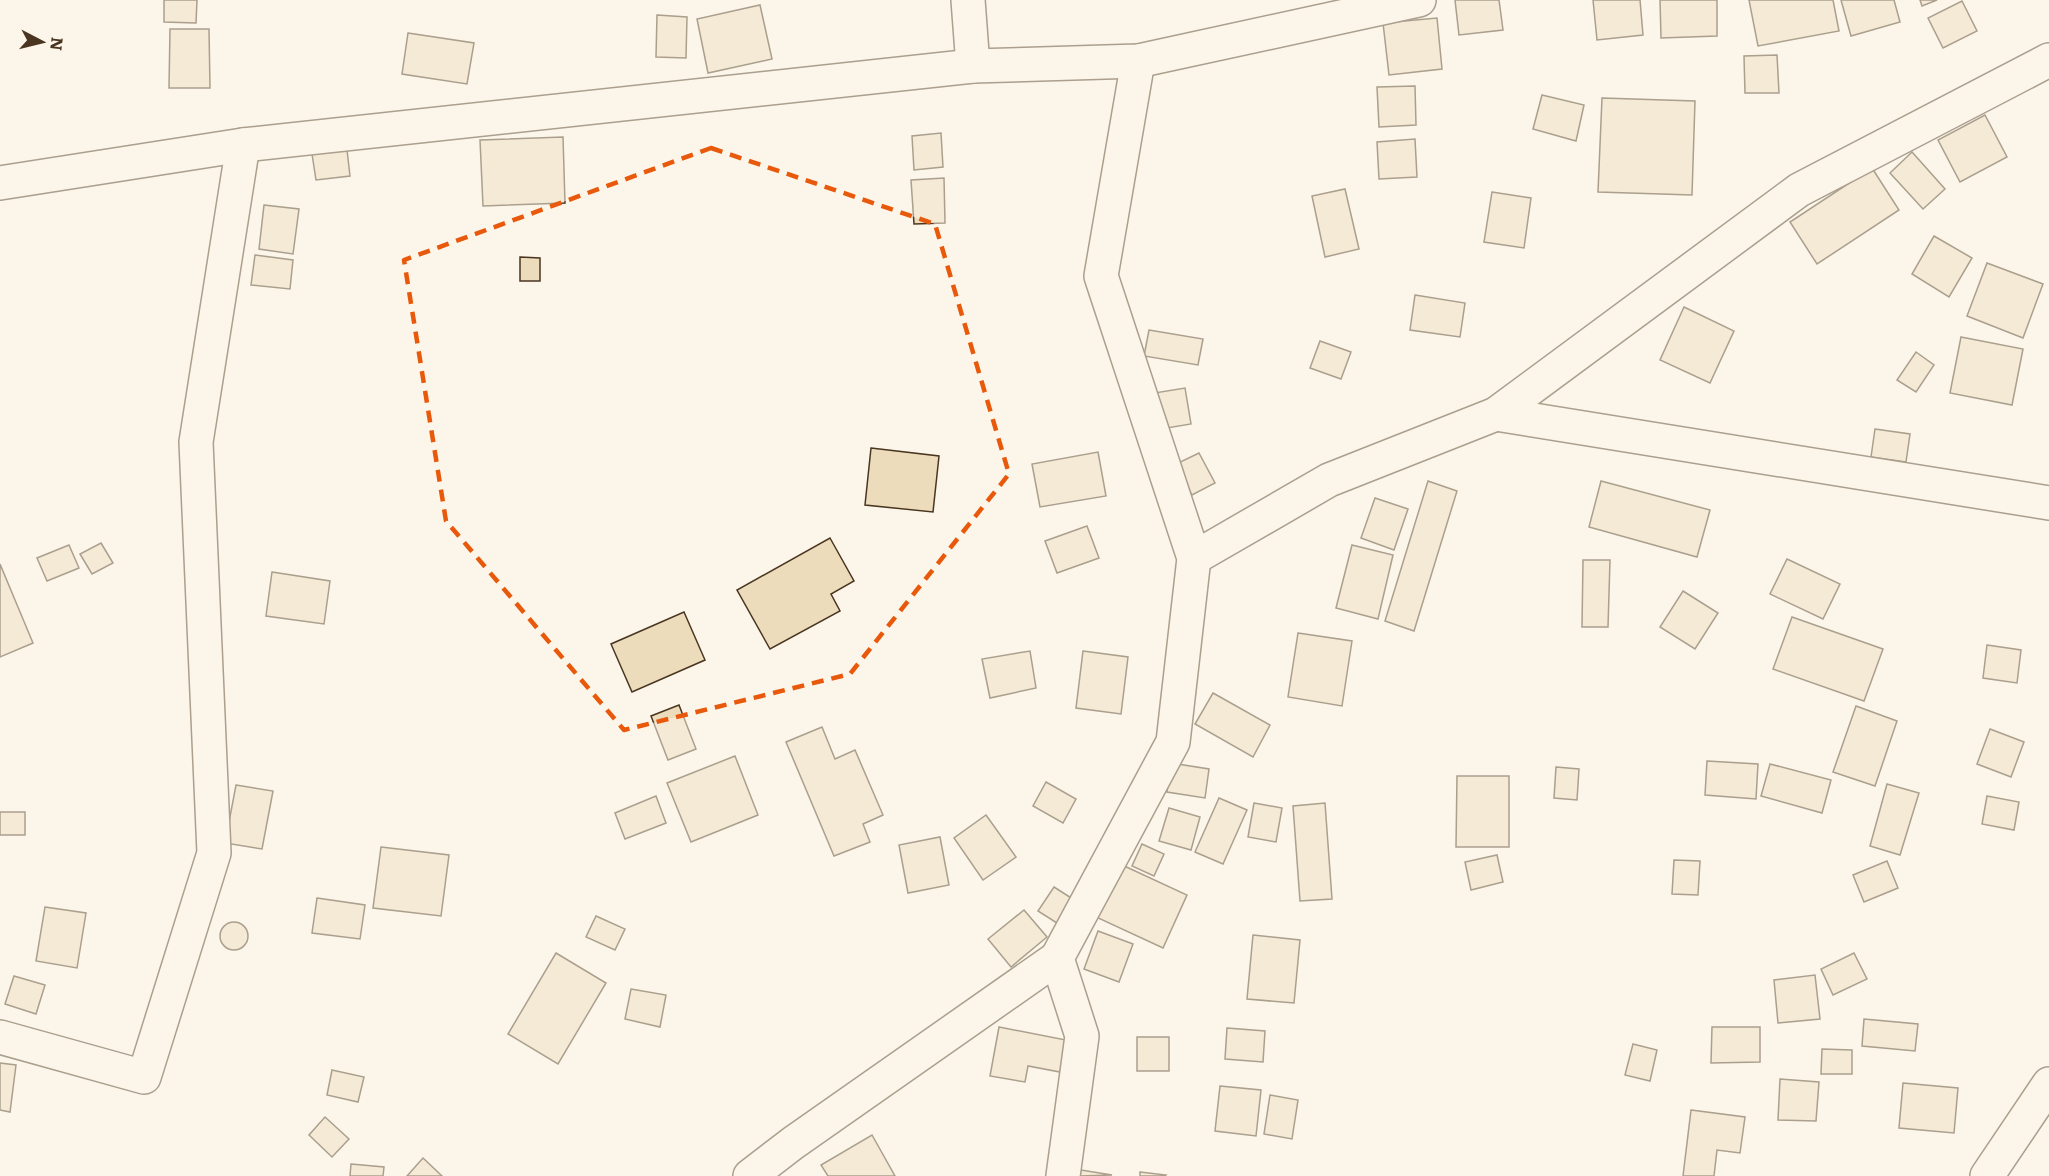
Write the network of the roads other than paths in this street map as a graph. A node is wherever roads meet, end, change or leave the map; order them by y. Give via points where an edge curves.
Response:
1 (968, 0) edge
2 (1419, 0) edge
3 (2049, 60) edge
4 (1138, 61) junction
5 (973, 66) junction
6 (243, 145) junction
7 (0, 183) edge
8 (1496, 414) junction
9 (2049, 502) edge
10 (1194, 558) junction
11 (1057, 958) junction
12 (0, 1037) edge
13 (2049, 1084) edge
14 (750, 1176) edge
15 (1064, 1176) edge
16 (1987, 1176) edge

1 - 5 street
2 - 4 street
3 - 8 street via 1799,190
4 - 5 street
4 - 10 street via 1101,276
5 - 6 street
6 - 7 street
6 - 12 street via 196,442 214,853 144,1077
8 - 9 street
8 - 10 street via 1329,480
10 - 11 street via 1173,741
11 - 14 street
11 - 15 street via 1082,1036
13 - 16 street

